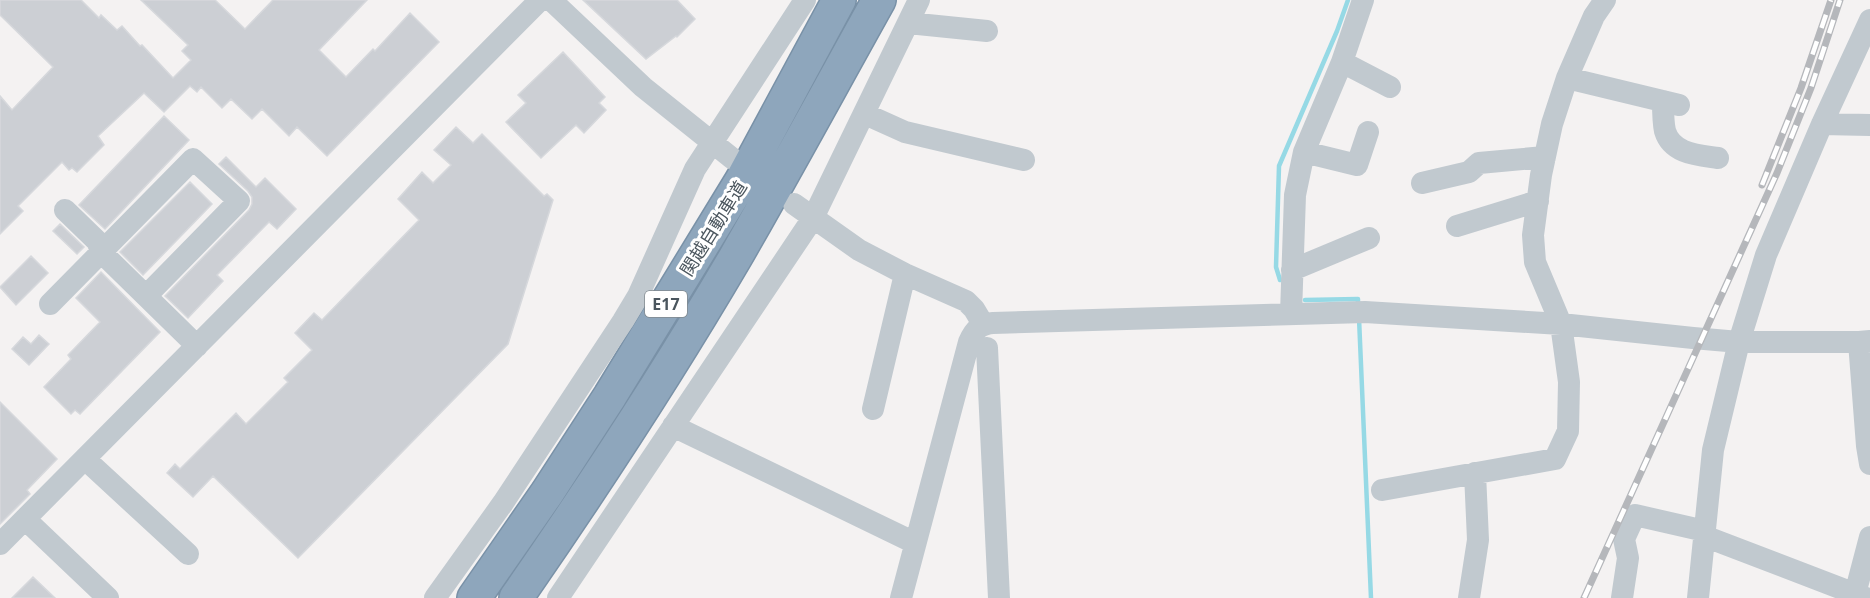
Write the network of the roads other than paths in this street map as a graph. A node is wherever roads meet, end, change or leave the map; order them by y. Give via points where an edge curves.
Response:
1 (540, 0) edge
2 (551, 0) edge
3 (805, 0) edge
4 (839, 0) edge
5 (879, 0) edge
6 (920, 0) edge
7 (1363, 0) edge
8 (1605, 0) edge
9 (1870, 20) edge
10 (908, 24) junction
11 (987, 31) dead end
12 (1342, 62) junction
13 (1567, 78) junction
14 (1390, 87) dead end
15 (865, 114) junction
16 (1822, 124) junction
17 (1870, 125) edge
18 (1368, 132) dead end
19 (711, 143) junction
20 (1304, 152) junction
21 (1545, 157) junction
22 (1718, 158) dead end
23 (733, 159) dead end
24 (1024, 160) dead end
25 (1422, 183) dead end
26 (1538, 201) junction
27 (794, 204) dead end
28 (65, 210) dead end
29 (813, 218) junction
30 (1457, 226) dead end
31 (1369, 238) dead end
32 (102, 253) junction
33 (1292, 270) junction
34 (905, 274) junction
35 (146, 296) junction
36 (50, 304) dead end
37 (1291, 314) junction
38 (983, 324) junction
39 (1561, 324) junction
40 (1864, 341) edge
41 (1739, 342) junction
42 (197, 346) junction
43 (987, 348) dead end
44 (873, 409) dead end
45 (673, 426) junction
46 (85, 459) junction
47 (1870, 464) edge
48 (1474, 473) junction
49 (1382, 490) dead end
50 (25, 519) junction
51 (1705, 534) junction
52 (1870, 537) edge
53 (915, 543) junction
54 (0, 544) edge
55 (188, 554) dead end
56 (1861, 596) edge
57 (108, 598) edge
58 (435, 598) edge
59 (474, 598) edge
60 (516, 598) edge
61 (558, 598) edge
62 (901, 598) edge
63 (999, 598) edge
64 (1469, 598) edge
65 (1622, 598) edge
66 (1698, 598) edge

1 - 42 street
2 - 19 street via 643,87
3 - 19 street
4 - 59 highway, 関越自動車道 / E17 via 742,180 547,493
5 - 60 highway, 関越自動車道 / E17 via 734,258 662,377
6 - 10 street
7 - 12 street
8 - 13 street
9 - 16 street
10 - 11 street
10 - 15 street
12 - 14 street
12 - 20 street
13 - 21 street
13 - 22 street via 1671,103 1665,132 1675,146 1688,153
15 - 24 street via 904,132
15 - 29 street
16 - 17 street
16 - 41 street via 1766,255
18 - 20 street via 1357,165
19 - 23 street
19 - 58 street via 623,321
20 - 33 street via 1295,195
21 - 25 street via 1479,163 1469,172
21 - 26 street
26 - 30 street
26 - 39 street via 1533,235 1535,262
27 - 29 street
28 - 32 street via 97,241
29 - 34 street via 859,250
29 - 45 street
31 - 33 street
32 - 35 street
32 - 35 street via 193,159 239,201
32 - 36 street
33 - 37 street
34 - 38 street via 966,301
34 - 44 street
35 - 42 street
37 - 38 street
37 - 39 street via 1359,312
38 - 53 street via 969,342
39 - 41 street
39 - 48 street via 1569,382 1568,431 1555,459
40 - 41 street
40 - 47 street
41 - 51 street via 1713,450
42 - 46 street
43 - 63 street
45 - 53 street
45 - 61 street
46 - 50 street
46 - 55 street
48 - 49 street
48 - 64 street via 1478,540
50 - 54 street
50 - 57 street
51 - 56 street
51 - 65 street via 1635,515 1624,539 1628,558
51 - 66 street
52 - 56 street
53 - 62 street

